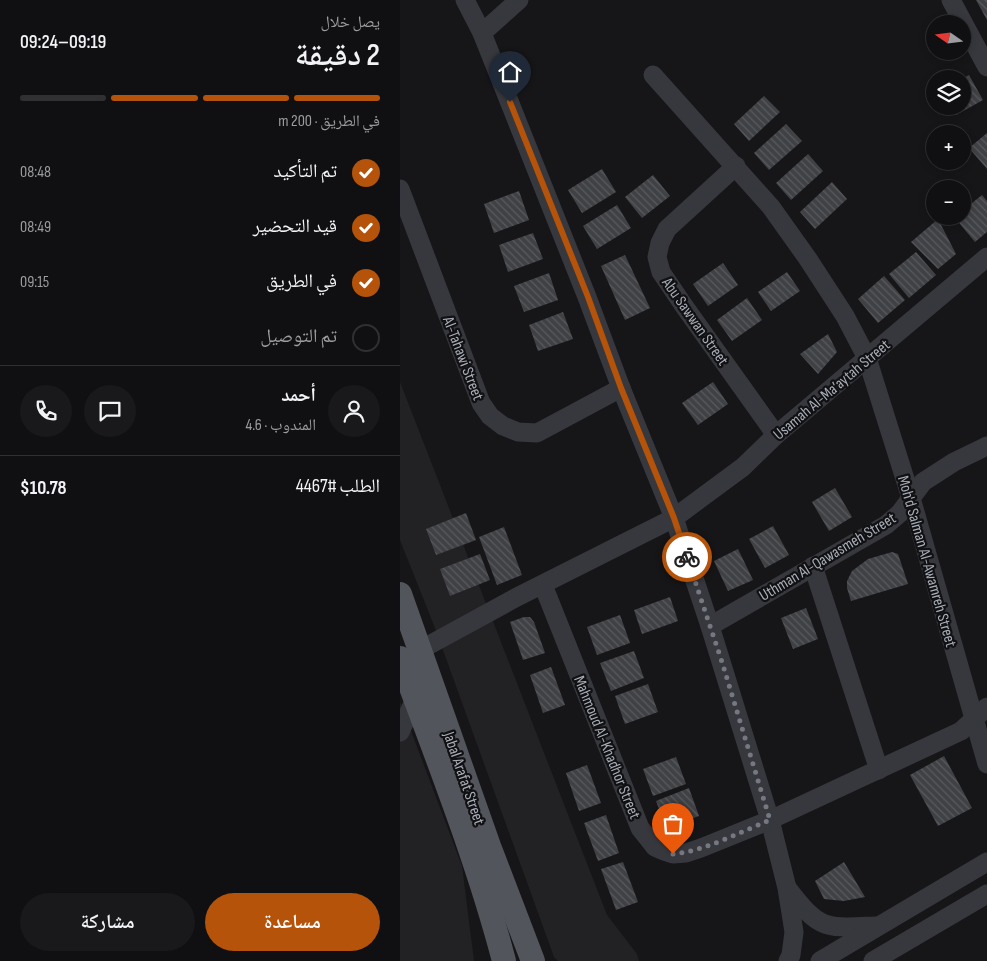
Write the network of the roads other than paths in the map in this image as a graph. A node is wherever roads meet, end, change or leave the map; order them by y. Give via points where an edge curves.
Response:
1 (465, 0) edge
2 (519, 0) edge
3 (951, 0) edge
4 (482, 33) junction
5 (987, 67) edge
6 (653, 75) dead end
7 (736, 166) junction
8 (400, 188) edge
9 (987, 258) edge
10 (867, 358) junction
11 (621, 388) junction
12 (776, 435) junction
13 (987, 446) edge
14 (911, 498) junction
15 (674, 518) junction
16 (813, 566) junction
17 (543, 585) junction
18 (400, 594) edge
19 (710, 626) junction
20 (410, 654) edge
21 (415, 698) junction
22 (980, 713) edge
23 (400, 732) edge
24 (987, 764) edge
25 (879, 770) junction
26 (770, 820) junction
27 (987, 862) edge
28 (787, 888) junction
29 (987, 894) edge
30 (879, 926) junction
31 (504, 961) edge
32 (533, 961) edge
33 (788, 961) edge
34 (820, 961) edge
35 (873, 961) edge

1 - 4 street
2 - 4 street
3 - 5 street
4 - 11 street
6 - 7 street
7 - 10 street via 771,207 808,259 845,316
7 - 12 street, Abu Sawwan Street via 667,229 657,257 661,272
8 - 11 street, Al-Tahawi Street via 481,402 490,416 518,432 537,433
9 - 10 street, Usamah Al-Ma’aytah Street
10 - 12 street, Usamah Al-Ma’aytah Street
10 - 14 street, Moh'd Salman Al-Awamreh Street
11 - 15 street
12 - 15 street, Usamah Al-Ma’aytah Street via 743,467
13 - 14 street, Uthman Al-Qawasmeh Street via 923,482
14 - 16 street, Uthman Al-Qawasmeh Street via 886,525
14 - 22 street, Moh'd Salman Al-Awamreh Street
15 - 17 street, Usamah Al-Ma’aytah Street
15 - 19 street
16 - 19 street, Uthman Al-Qawasmeh Street
16 - 25 street
17 - 20 street, Usamah Al-Ma’aytah Street
17 - 26 street, Mahmoud Al-Khadhor Street via 640,828 655,847 673,854 686,853
18 - 20 main road, Jabal Arafat Street
19 - 26 street
20 - 21 main road, Jabal Arafat Street
20 - 32 main road, Jabal Arafat Street
21 - 23 street
21 - 31 main road, Jabal Arafat Street via 494,921
22 - 24 street, Moh'd Salman Al-Awamreh Street
22 - 25 street, Mahmoud Al-Khadhor Street via 961,731
25 - 26 street, Mahmoud Al-Khadhor Street
26 - 28 street
27 - 30 street
28 - 30 street via 820,923 834,928
28 - 33 street via 794,932
29 - 35 street
30 - 34 street

